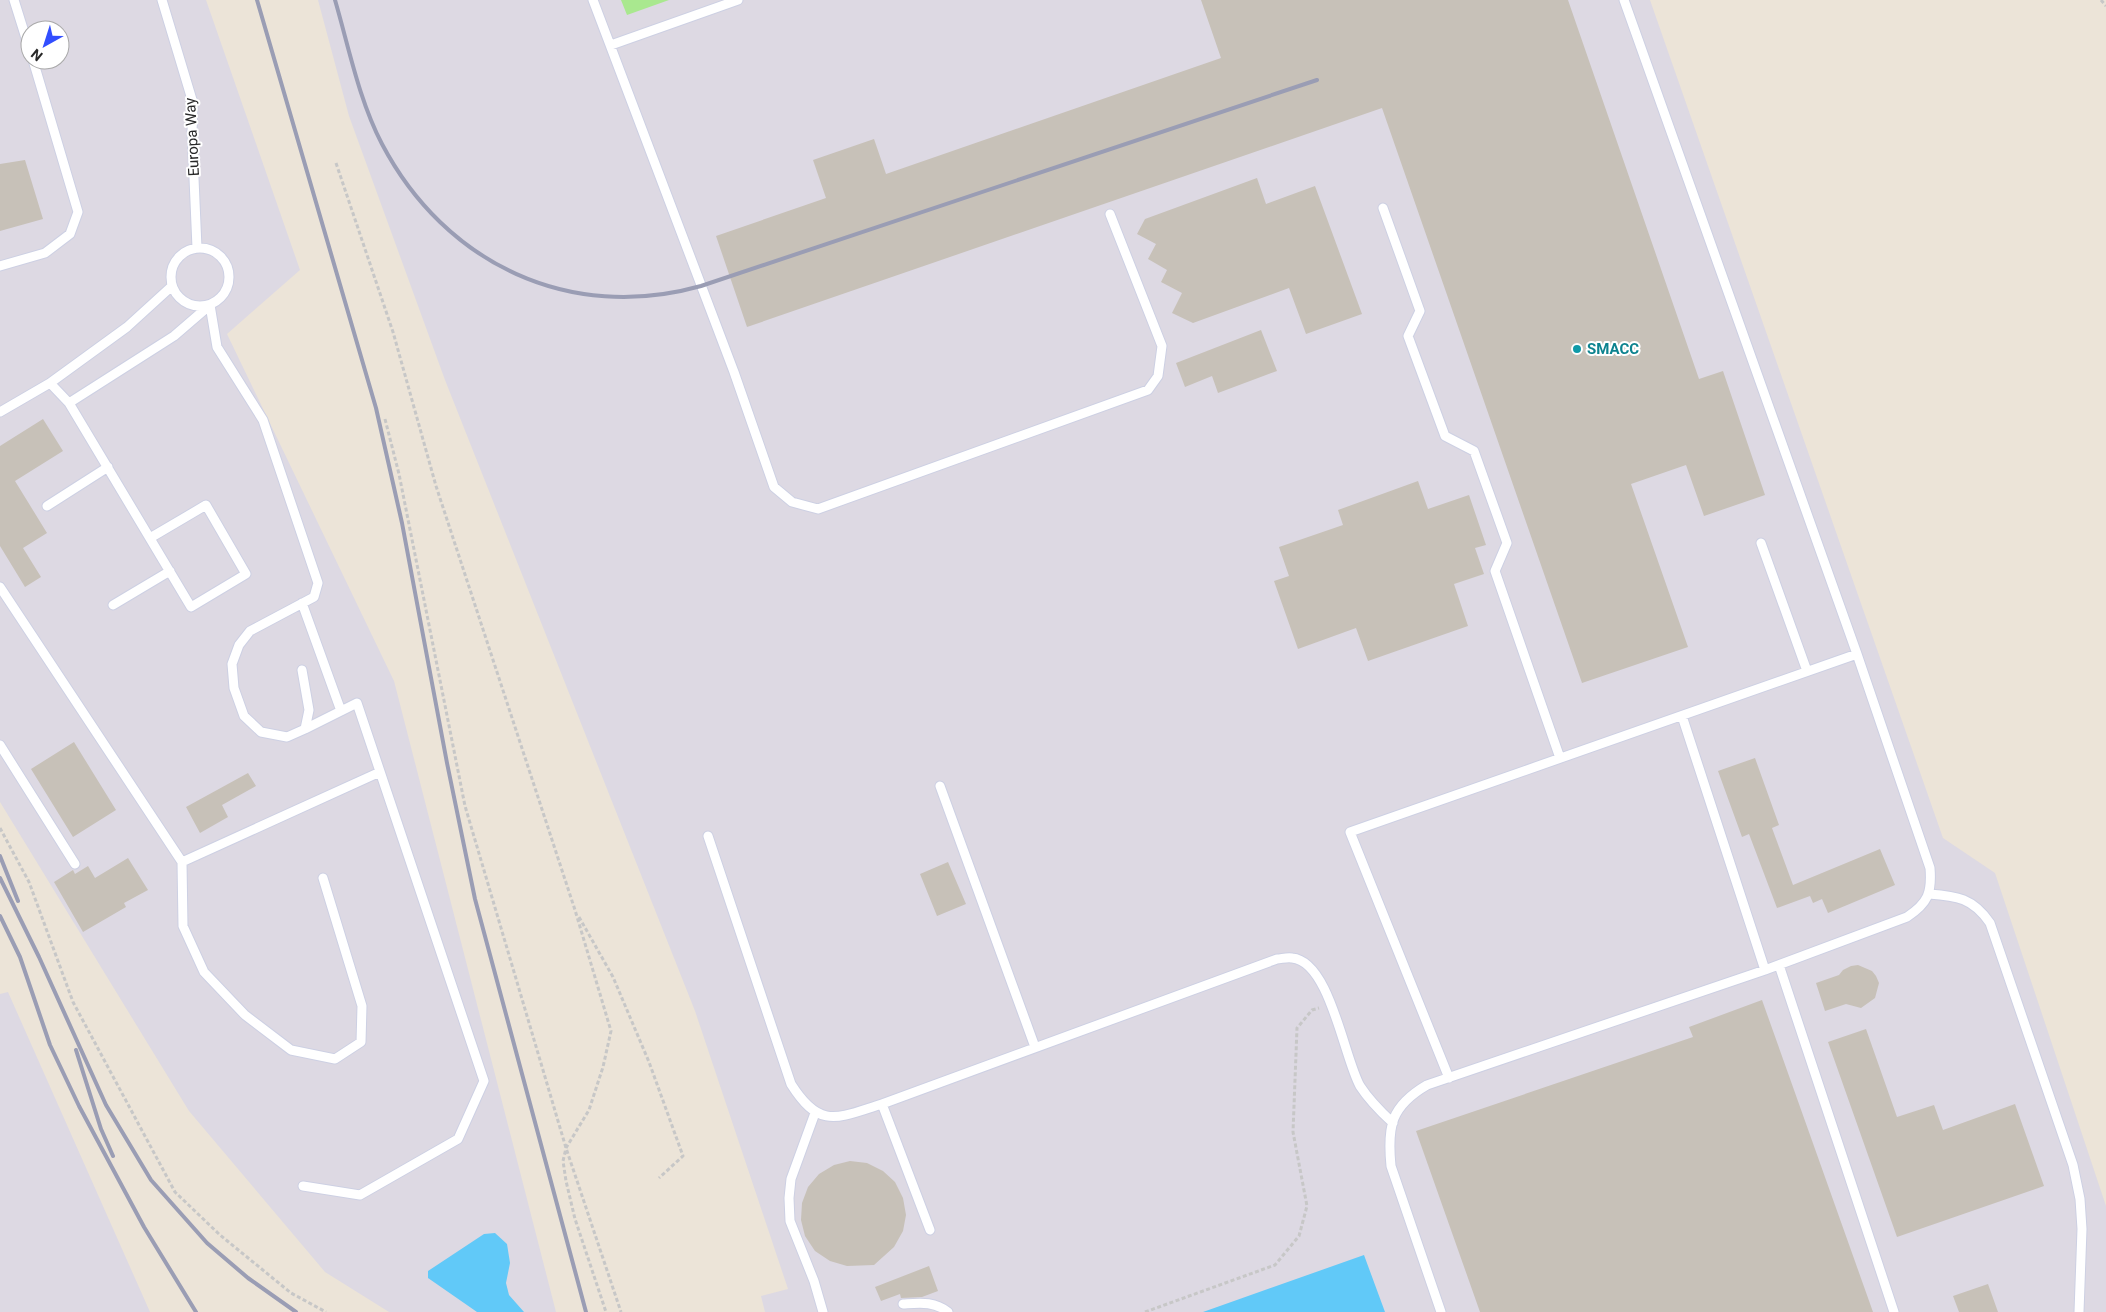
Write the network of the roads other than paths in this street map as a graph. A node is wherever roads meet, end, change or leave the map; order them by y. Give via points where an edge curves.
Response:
1 (14, 0) edge
2 (162, 0) edge
3 (593, 0) edge
4 (738, 0) edge
5 (1624, 0) edge
6 (20, 20) edge
7 (611, 46) junction
8 (36, 70) edge
9 (1383, 208) dead end
10 (1110, 214) dead end
11 (197, 248) junction
12 (0, 266) edge
13 (172, 286) junction
14 (210, 305) junction
15 (50, 383) junction
16 (69, 403) junction
17 (0, 412) edge
18 (108, 467) junction
19 (47, 506) dead end
20 (150, 538) junction
21 (1761, 543) dead end
22 (170, 571) junction
23 (0, 587) edge
24 (302, 603) junction
25 (113, 605) dead end
26 (1857, 654) junction
27 (302, 670) dead end
28 (1808, 672) junction
29 (341, 711) junction
30 (1682, 716) junction
31 (305, 728) junction
32 (0, 745) edge
33 (1560, 758) junction
34 (380, 772) junction
35 (940, 786) dead end
36 (708, 836) dead end
37 (182, 862) junction
38 (75, 864) dead end
39 (322, 878) dead end
40 (1929, 894) junction
41 (1779, 965) junction
42 (1765, 970) junction
43 (1035, 1047) junction
44 (1448, 1078) junction
45 (882, 1104) junction
46 (815, 1113) junction
47 (1393, 1123) junction
48 (303, 1186) dead end
49 (930, 1230) dead end
50 (903, 1304) dead end
51 (823, 1312) edge
52 (948, 1312) edge
53 (1441, 1312) edge
54 (1894, 1312) edge
55 (2079, 1312) edge

1 - 6 lane
2 - 11 lane, Europa Way via 193,103
3 - 7 lane
4 - 7 lane
5 - 26 lane
7 - 10 lane via 774,487 792,502 818,509 1148,390 1158,376 1162,346
8 - 12 lane via 78,212 70,234 45,253
9 - 33 lane via 1420,311 1408,336 1445,436 1474,451 1507,543 1495,571
11 - 13 lane via 185,251 177,258 170,277
11 - 14 lane via 208,248 217,253 228,270 225,292
13 - 14 lane via 185,302 194,306
13 - 15 lane via 127,327
14 - 16 lane via 174,336
14 - 24 lane via 217,347 263,420 318,583 314,597
15 - 16 lane
15 - 17 lane
16 - 18 lane
18 - 19 lane
18 - 20 lane
20 - 22 lane
20 - 22 lane via 206,504 246,574 191,607
21 - 28 lane
22 - 25 lane
23 - 37 lane
24 - 29 lane
24 - 31 lane via 250,631 239,644 232,664 234,688 244,716 262,732 287,737
26 - 28 lane
26 - 40 lane via 1930,868
27 - 31 lane via 309,710
28 - 30 lane
29 - 31 lane
29 - 34 lane via 357,703
30 - 33 lane
30 - 42 lane
32 - 38 lane
33 - 44 lane via 1350,832
34 - 37 lane
34 - 48 lane via 484,1081 458,1138 450,1143 360,1194
35 - 43 lane
36 - 46 lane via 791,1084
37 - 39 lane via 183,926 204,972 245,1014 291,1050 335,1060 361,1042 362,1006
40 - 41 lane via 1926,901 1907,917
40 - 55 lane via 1965,900 1980,908 1990,922 2073,1165 2082,1229
41 - 42 lane
41 - 54 lane
42 - 44 lane
43 - 45 lane
43 - 47 lane via 1277,959 1293,958 1317,976 1332,1006 1359,1085
44 - 47 lane via 1411,1095 1399,1107
45 - 46 lane via 831,1118
45 - 49 lane
46 - 51 lane via 791,1180 789,1198 790,1221
47 - 53 lane via 1389,1145 1391,1166
50 - 52 lane via 939,1305

